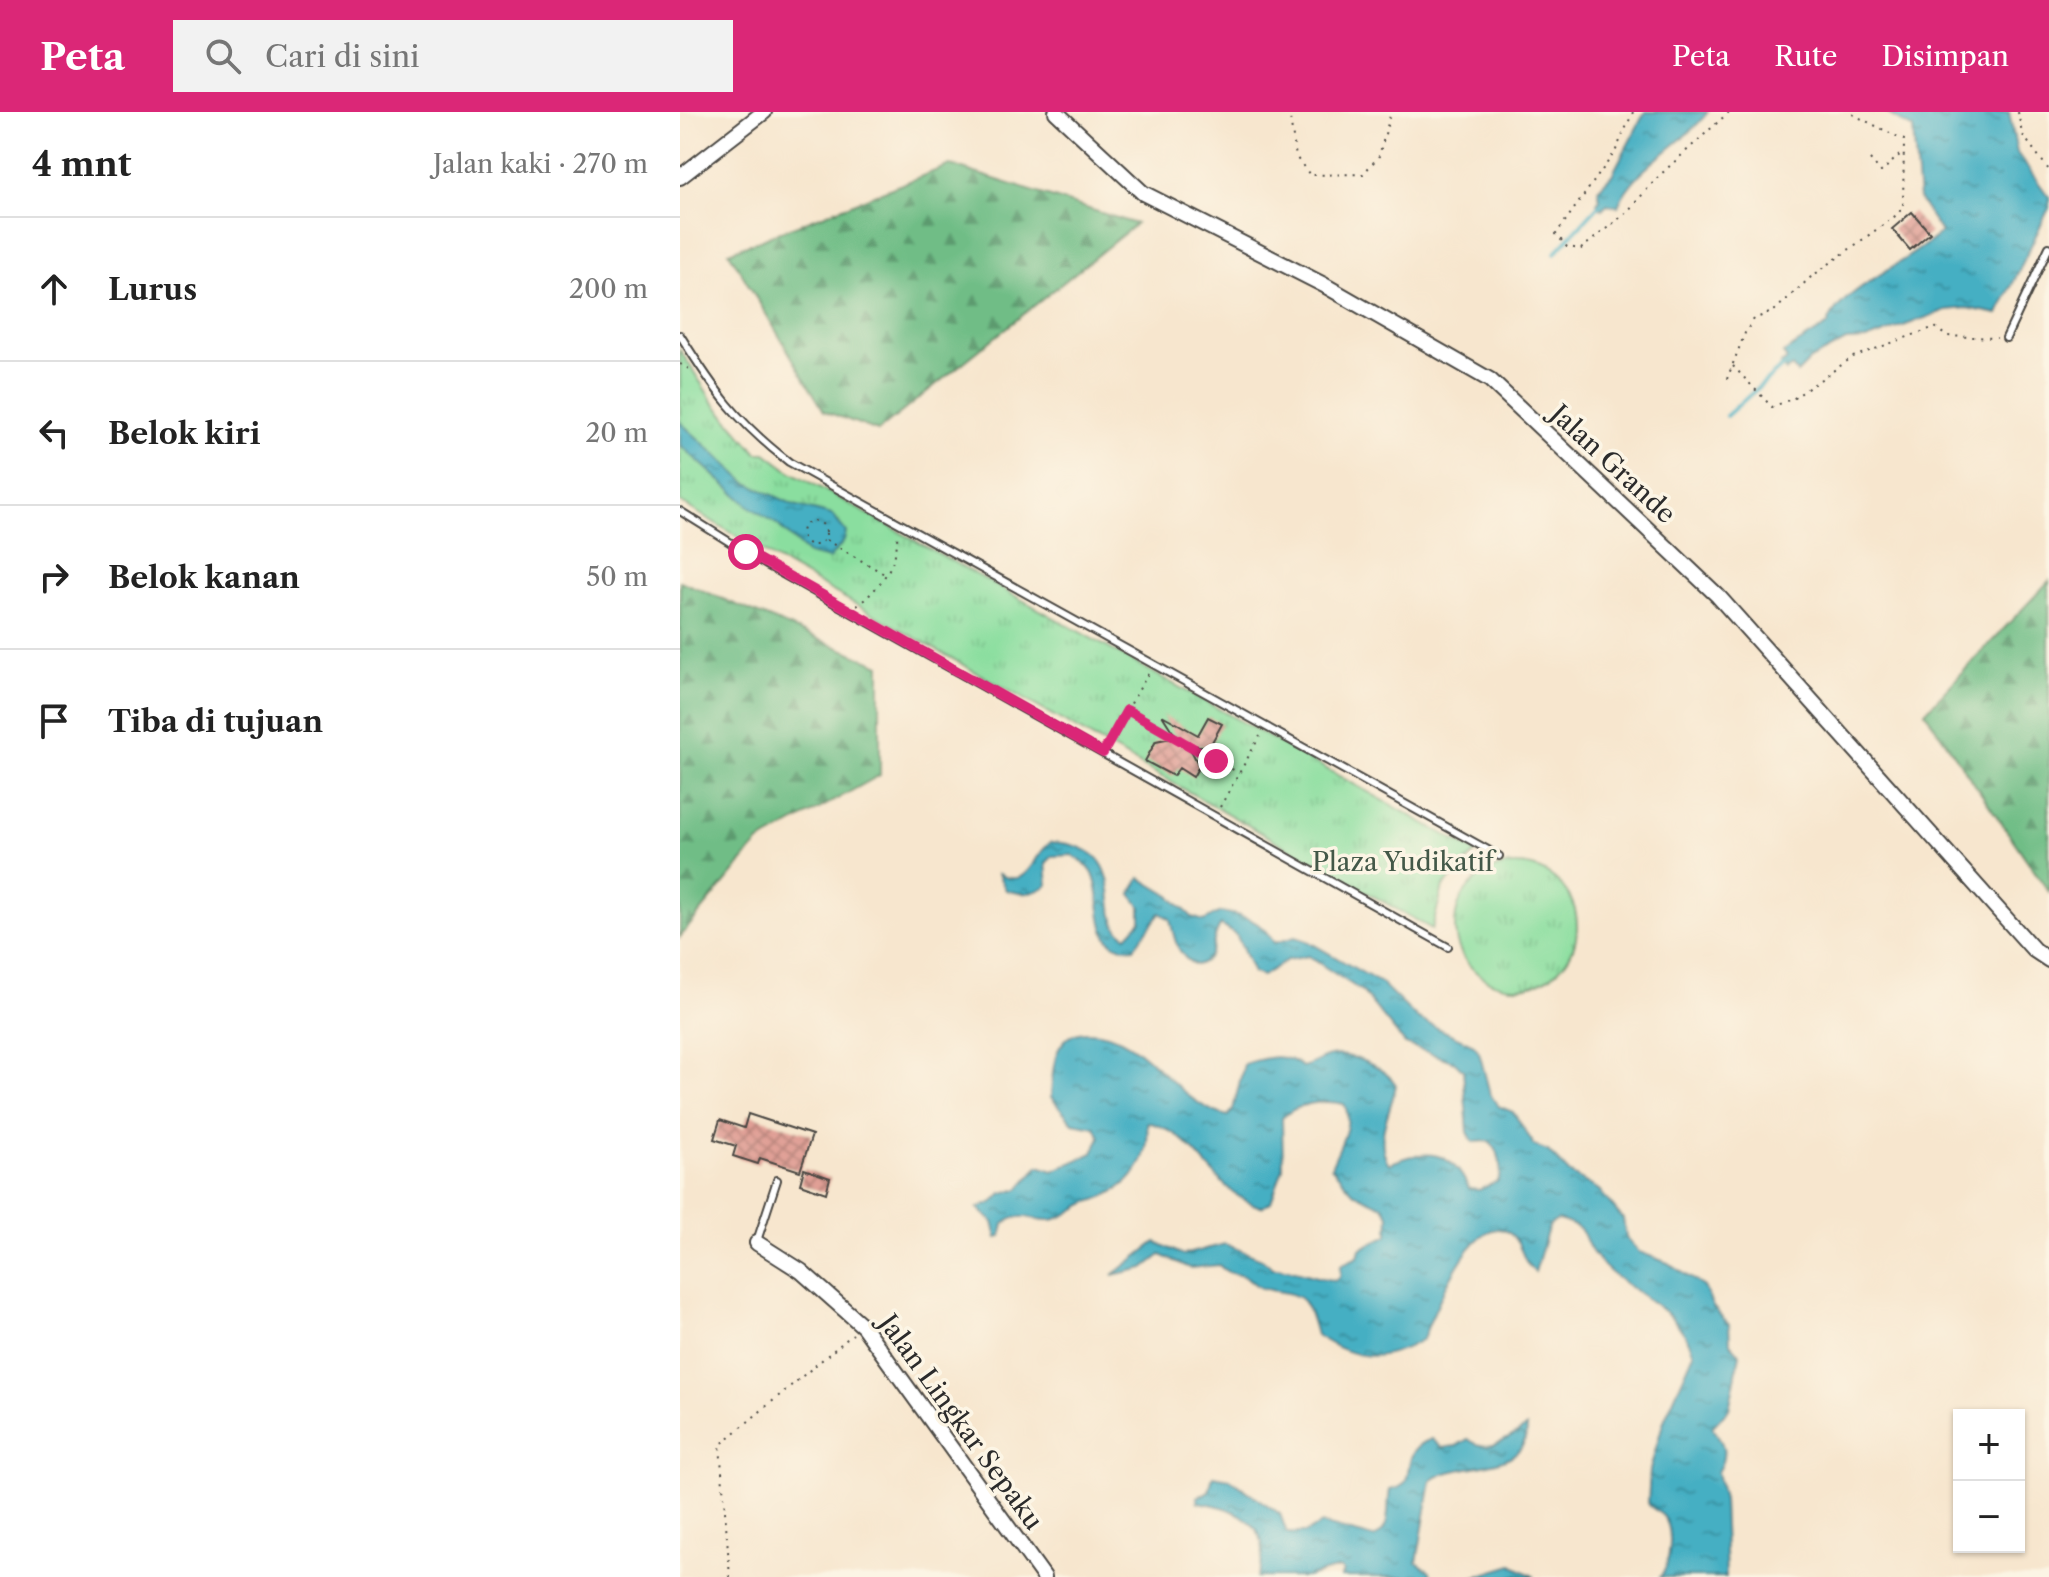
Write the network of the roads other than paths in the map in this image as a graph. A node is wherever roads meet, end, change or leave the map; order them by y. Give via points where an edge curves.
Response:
1 (764, 112) edge
2 (1056, 112) edge
3 (680, 177) edge
4 (2049, 247) edge
5 (680, 335) edge
6 (2006, 338) road end
7 (680, 511) edge
8 (1499, 856) dead end
9 (1448, 947) dead end
10 (2049, 960) edge
11 (777, 1180) dead end
12 (757, 1243) joint
13 (1044, 1577) edge

1 - 3 street
2 - 10 street, Jalan Grande via 1143,193 1324,285 1490,380 1718,596 2034,950
4 - 6 lane
5 - 8 lane via 719,397 748,431 789,462
7 - 9 lane
11 - 12 lane
12 - 13 street, Jalan Lingkar Sepaku via 801,1271 863,1326

